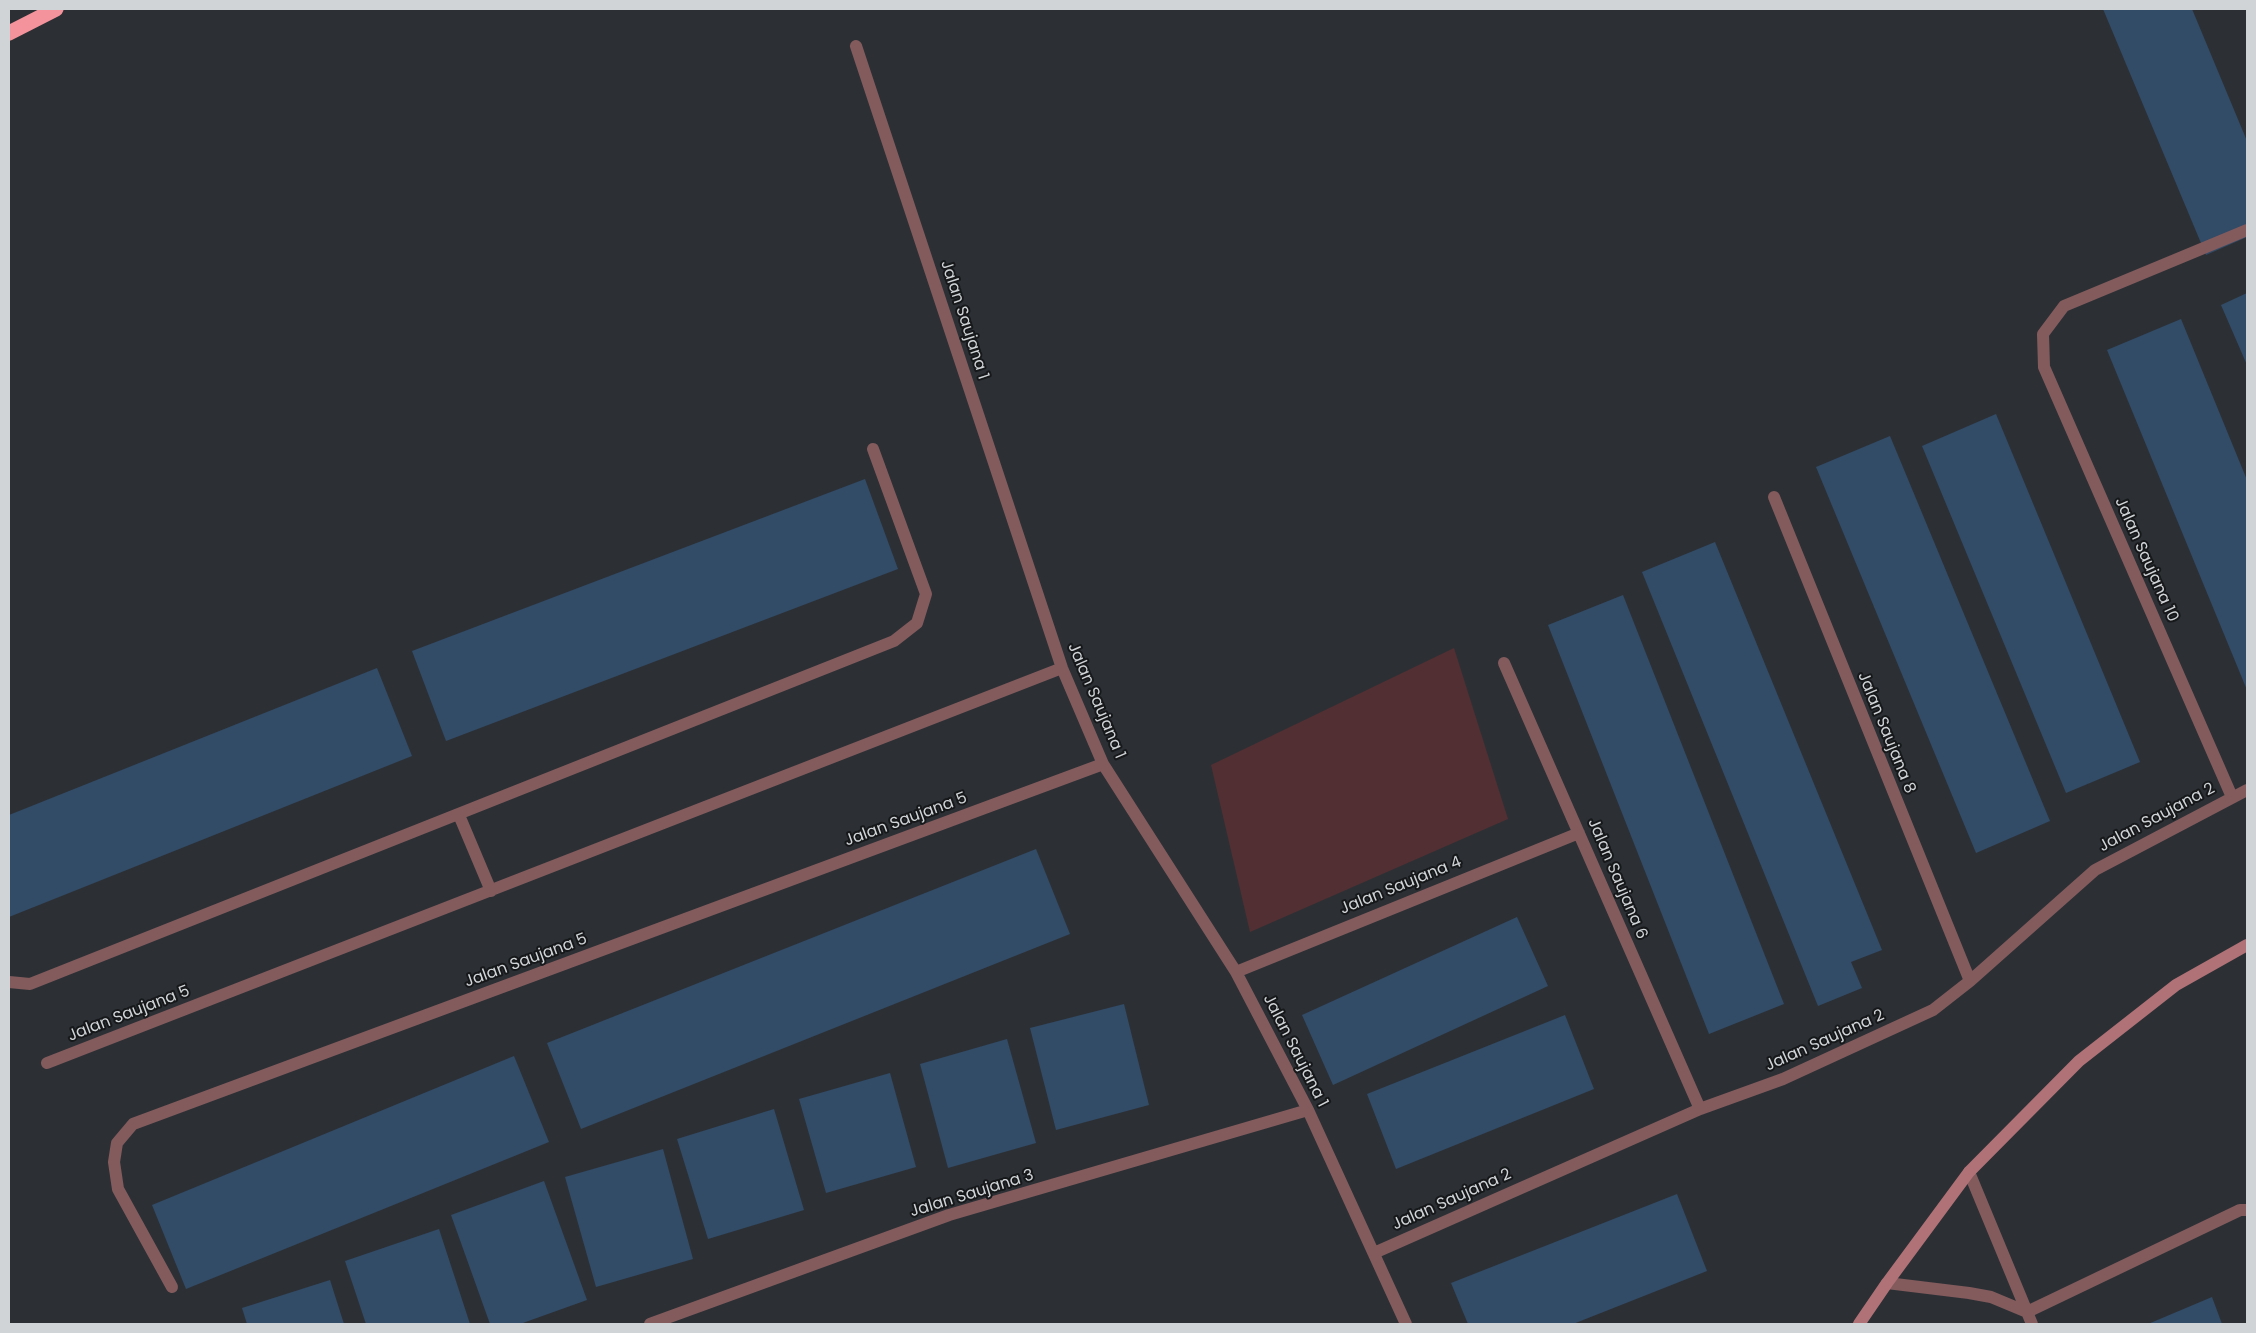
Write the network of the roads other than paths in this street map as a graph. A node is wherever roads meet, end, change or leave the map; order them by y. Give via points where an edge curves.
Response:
1 (56, 9) edge
2 (9, 33) edge
3 (856, 46) dead end
4 (2247, 230) edge
5 (874, 449) dead end
6 (1774, 497) dead end
7 (1504, 662) dead end
8 (1062, 668) junction
9 (1103, 764) junction
10 (2247, 790) edge
11 (2232, 797) junction
12 (459, 815) junction
13 (1580, 833) junction
14 (491, 891) junction
15 (2247, 944) edge
16 (1236, 972) junction
17 (1970, 981) junction
18 (9, 982) edge
19 (47, 1063) dead end
20 (1700, 1109) junction
21 (1308, 1110) junction
22 (1970, 1172) junction
23 (2247, 1210) edge
24 (1374, 1252) junction
25 (1887, 1283) junction
26 (172, 1288) dead end
27 (2029, 1318) edge
28 (650, 1324) edge
29 (1406, 1324) edge
30 (1859, 1324) edge

1 - 2 highway
3 - 8 street, Jalan Saujana 1
4 - 11 street, Jalan Saujana 10 via 2064,306 2043,334 2044,367
5 - 12 street via 926,594 917,623 894,641
6 - 17 street, Jalan Saujana 8
7 - 13 street, Jalan Saujana 6
8 - 9 street, Jalan Saujana 1
8 - 14 street, Jalan Saujana 5
9 - 16 street, Jalan Saujana 1
9 - 26 street, Jalan Saujana 5 via 133,1124 117,1143 114,1162 118,1189
10 - 11 street, Jalan Saujana 2
11 - 17 street, Jalan Saujana 2 via 2095,870
12 - 14 street
12 - 18 street via 30,984
13 - 16 street, Jalan Saujana 4
13 - 20 street, Jalan Saujana 6
14 - 19 street, Jalan Saujana 5
15 - 22 street via 2176,985 2079,1061
16 - 21 street, Jalan Saujana 1
17 - 20 street, Jalan Saujana 2 via 1933,1010 1782,1079
20 - 24 street, Jalan Saujana 2
21 - 24 street, Jalan Saujana 1
21 - 28 street, Jalan Saujana 3 via 949,1215
22 - 25 street
22 - 27 street
23 - 27 street via 2240,1210
24 - 29 street, Jalan Saujana 1
25 - 27 street via 1991,1297
25 - 30 street

